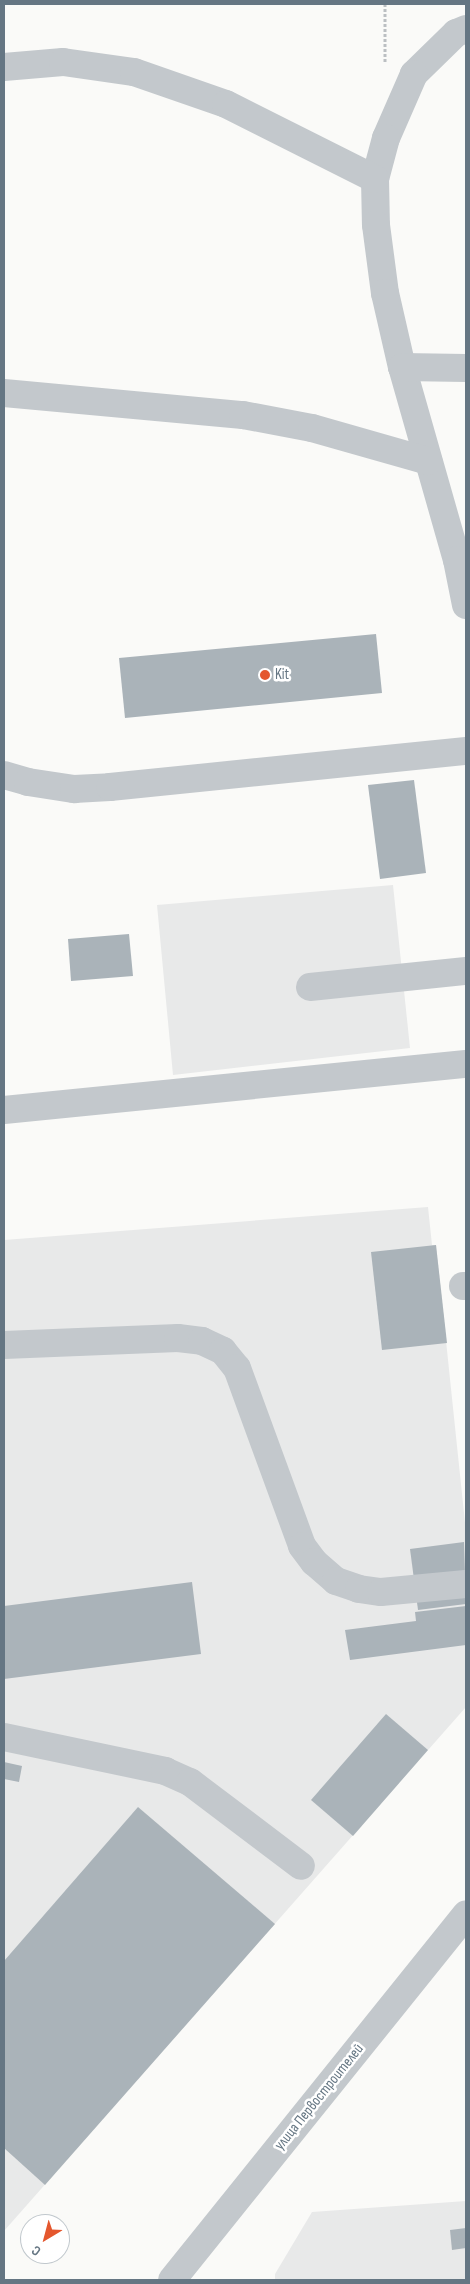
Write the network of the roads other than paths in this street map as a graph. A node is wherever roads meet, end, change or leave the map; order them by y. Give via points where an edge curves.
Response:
1 (466, 29) edge
2 (4, 67) edge
3 (376, 179) junction
4 (402, 367) junction
5 (466, 368) edge
6 (4, 393) edge
7 (428, 461) junction
8 (466, 605) edge
9 (466, 751) edge
10 (4, 775) edge
11 (466, 972) edge
12 (310, 987) dead end
13 (466, 1064) edge
14 (4, 1110) edge
15 (4, 1345) edge
16 (466, 1584) edge
17 (4, 1737) edge
18 (301, 1866) dead end
19 (466, 1914) edge
20 (172, 2280) edge

1 - 3 street via 456,33 414,74 386,138
2 - 3 street via 63,62 134,72 226,104
3 - 4 street via 376,225 385,293
4 - 5 street
4 - 7 street
6 - 7 street via 243,415 312,428
7 - 8 street via 457,560
9 - 10 street via 101,788 74,789
11 - 12 street
13 - 14 street
15 - 16 street via 178,1338 202,1341 223,1351 237,1368 302,1546 314,1562 336,1581 359,1589 381,1592
17 - 18 street via 165,1771 190,1782
19 - 20 street, улица Первостроителей

